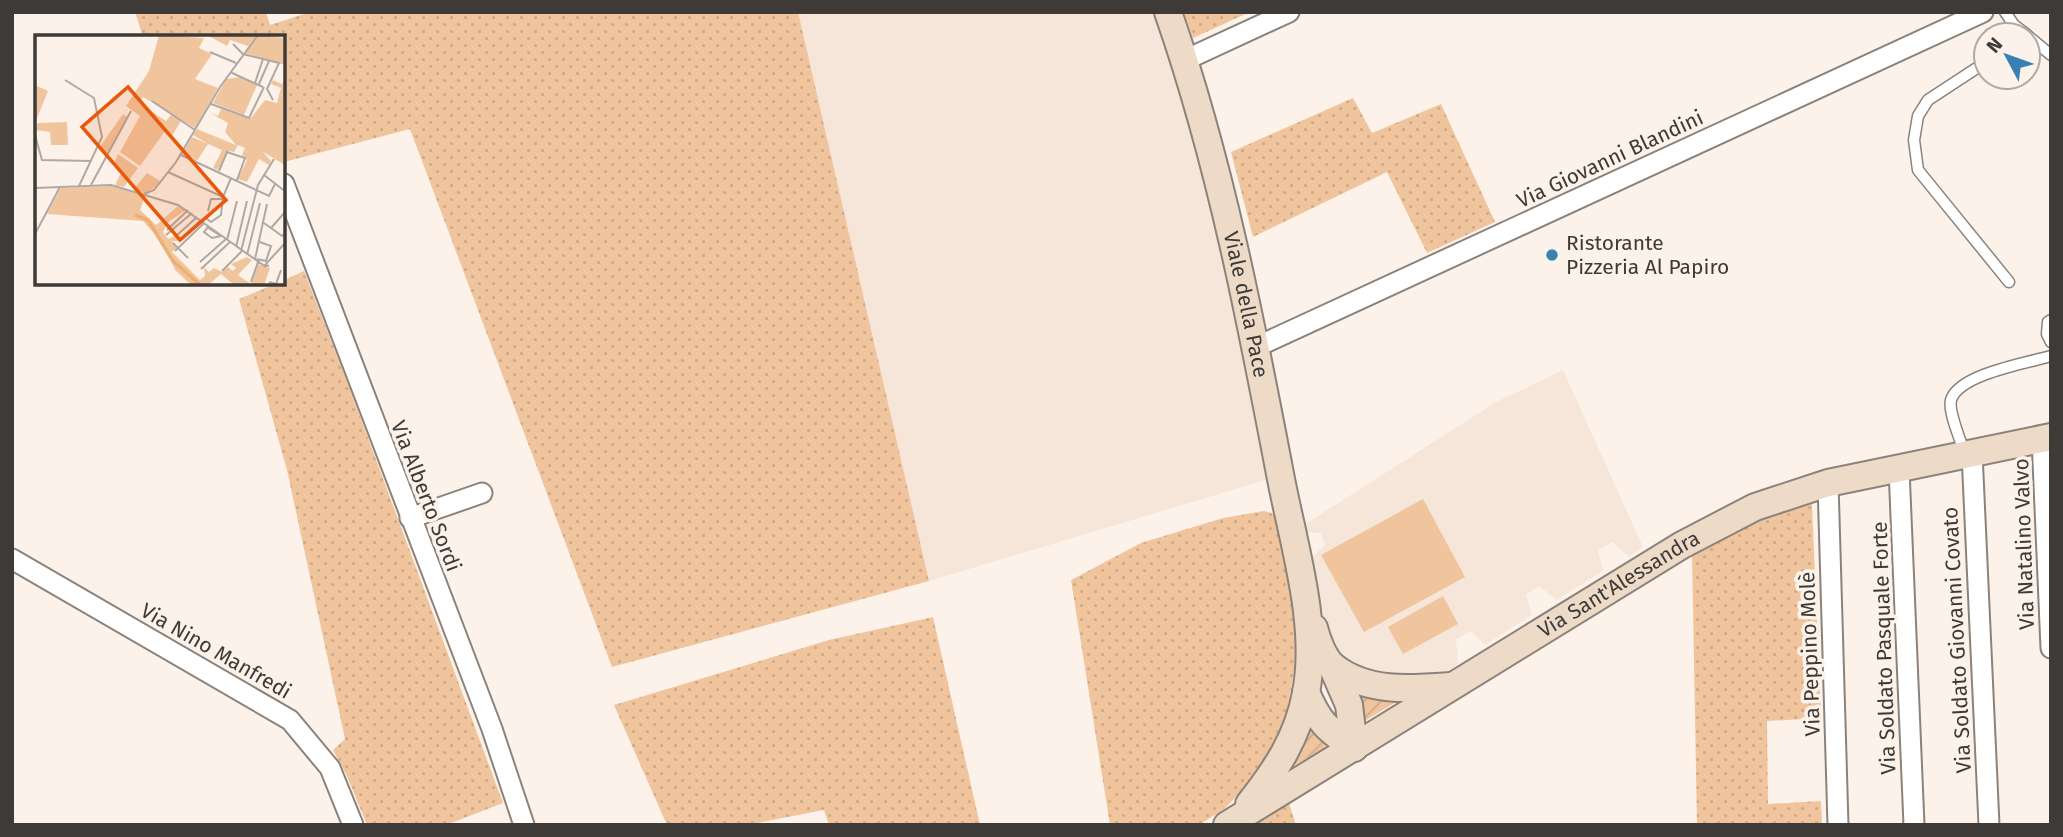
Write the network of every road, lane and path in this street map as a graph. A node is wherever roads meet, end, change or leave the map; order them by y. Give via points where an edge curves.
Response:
1 (1168, 12) edge
2 (1289, 12) edge
3 (1983, 12) edge
4 (1185, 60) junction
5 (1972, 71) edge
6 (285, 187) edge
7 (2009, 282) dead end
8 (2051, 320) edge
9 (2051, 342) edge
10 (1256, 347) junction
11 (2051, 356) edge
12 (2046, 438) edge
13 (1968, 454) junction
14 (1899, 469) junction
15 (1828, 483) junction
16 (482, 493) dead end
17 (410, 518) junction
18 (12, 559) edge
19 (1305, 600) junction
20 (2051, 648) edge
21 (1332, 666) junction
22 (1454, 685) junction
23 (1306, 692) junction
24 (1354, 748) junction
25 (1233, 821) edge
26 (353, 825) edge
27 (524, 825) edge
28 (1838, 825) edge
29 (1914, 825) edge
30 (1989, 825) edge

1 - 4 street, Viale della Pace
2 - 4 street
3 - 10 street, Via Giovanni Blandini
4 - 10 street, Viale della Pace via 1217,171
5 - 7 lane via 1928,100 1918,116 1914,140 1918,170
6 - 17 street, Via Alberto Sordi
8 - 9 lane
10 - 19 street, Viale della Pace
11 - 13 lane via 1983,375 1959,389 1951,400 1951,412
12 - 13 street, Via Sant'Alessandra
12 - 20 street, Via Natalino Valvo
13 - 14 street, Via Sant'Alessandra
13 - 30 street, Via Soldato Giovanni Covato
14 - 15 street, Via Sant'Alessandra
14 - 29 street, Via Soldato Pasquale Forte
15 - 22 street, Via Sant'Alessandra via 1755,507 1682,545
15 - 28 street, Via Peppino Molè
16 - 17 street
17 - 27 street, Via Alberto Sordi
18 - 26 street, Via Nino Manfredi via 290,720 330,768
19 - 21 street
19 - 23 street via 1310,652
21 - 22 street via 1362,682 1401,689
21 - 24 street via 1349,705
22 - 24 street, Via Sant'Alessandra
23 - 24 street via 1317,717
23 - 25 street via 1296,732 1276,770
24 - 25 street, Via Sant'Alessandra

